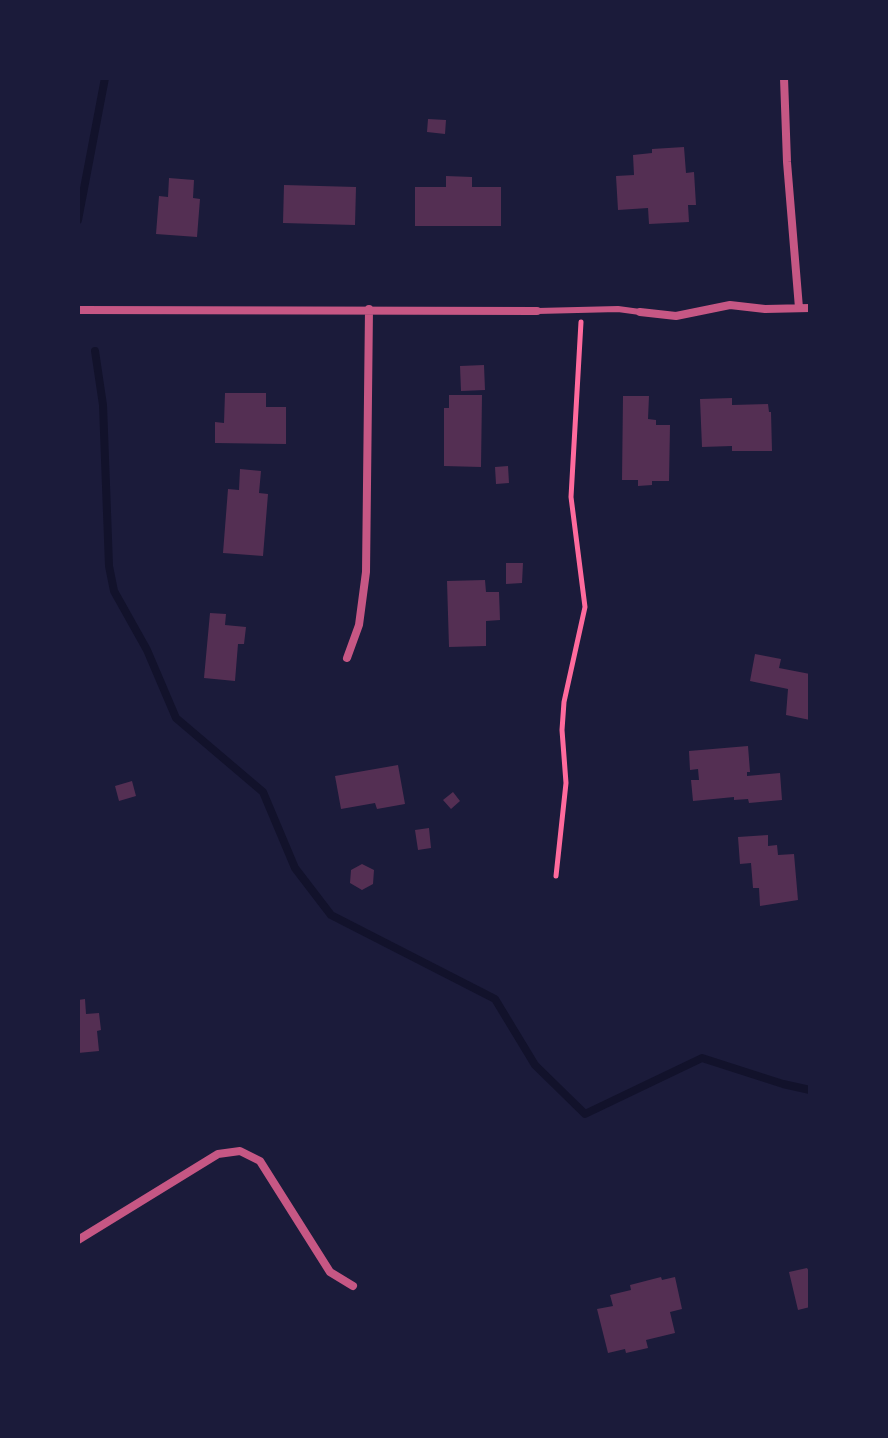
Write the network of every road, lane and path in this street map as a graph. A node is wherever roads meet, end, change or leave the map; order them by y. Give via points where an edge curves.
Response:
1 (784, 78) edge
2 (799, 308) junction
3 (810, 308) edge
4 (369, 309) junction
5 (582, 309) junction
6 (78, 310) edge
7 (537, 311) joint
8 (640, 312) joint
9 (347, 658) dead end
10 (556, 876) dead end
11 (78, 1240) edge
12 (353, 1286) dead end

1 - 2 street
2 - 3 street
2 - 8 street via 730,305 676,316
4 - 6 street
4 - 7 street
4 - 9 street via 366,572 359,625
5 - 7 lane
5 - 8 lane
5 - 10 path via 571,497 585,607 564,702 566,783
11 - 12 street via 218,1154 240,1151 260,1161 330,1272

